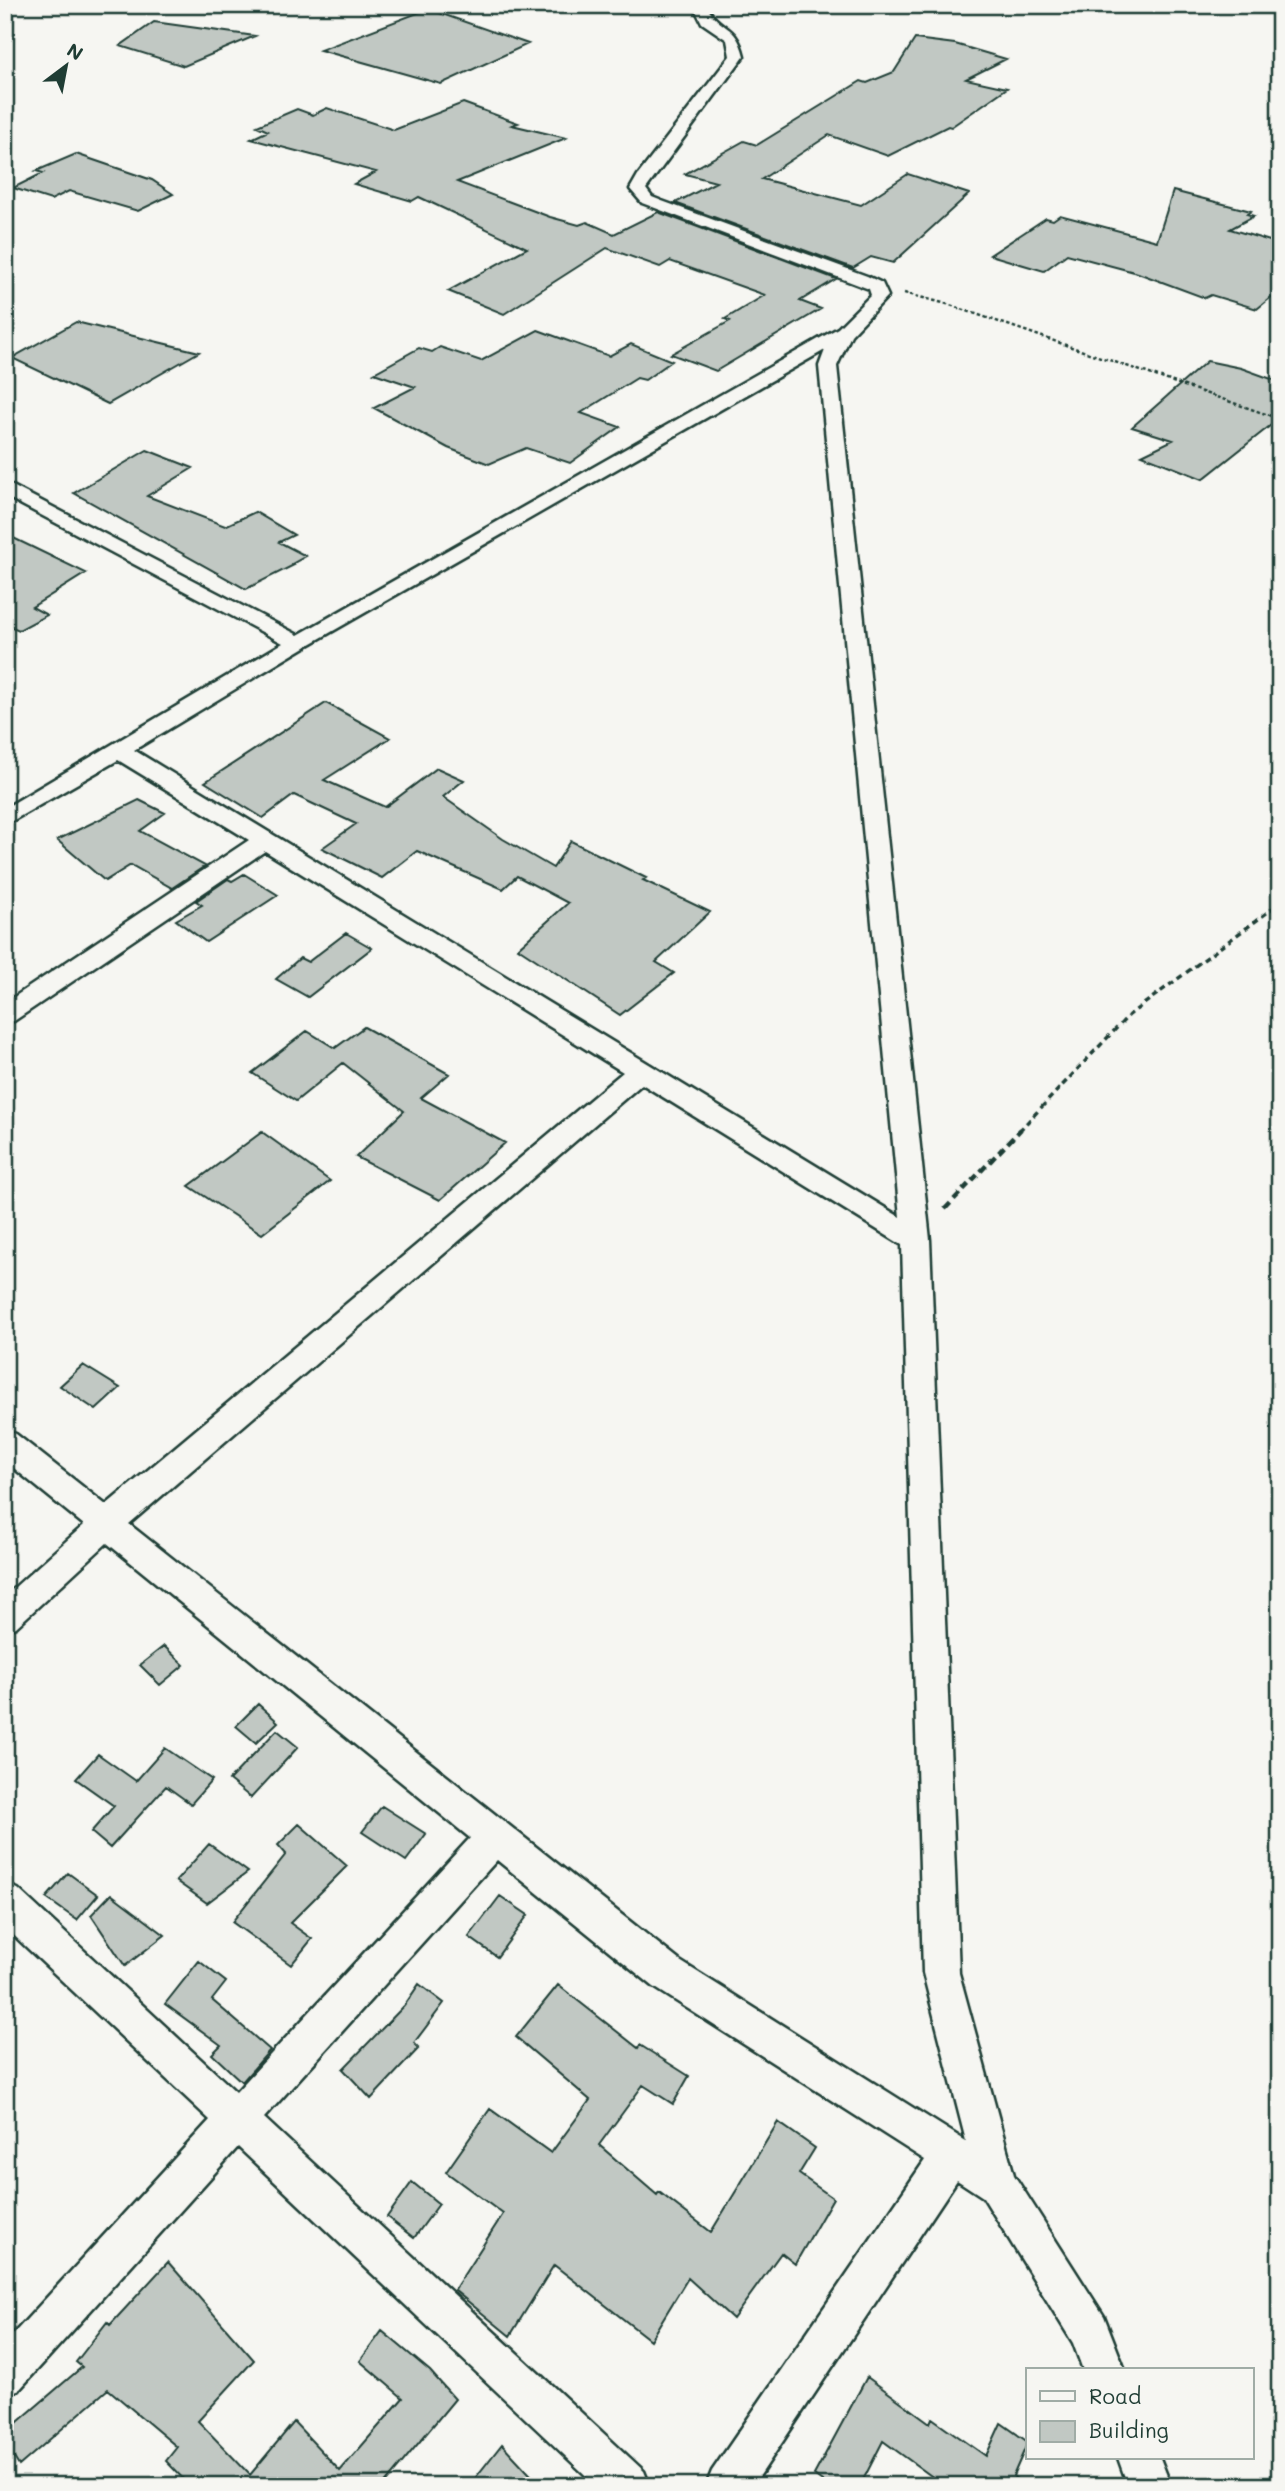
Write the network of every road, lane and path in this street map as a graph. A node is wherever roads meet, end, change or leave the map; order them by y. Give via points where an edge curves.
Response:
1 (699, 5) edge
2 (876, 286) junction
3 (844, 332) junction
4 (1280, 419) edge
5 (5, 488) edge
6 (298, 643) junction
7 (118, 750) junction
8 (5, 818) edge
9 (265, 839) junction
10 (1280, 904) edge
11 (5, 1015) edge
12 (641, 1071) junction
13 (916, 1240) junction
14 (5, 1443) edge
15 (106, 1524) junction
16 (5, 1617) edge
17 (495, 1836) junction
18 (5, 1902) edge
19 (237, 2119) junction
20 (951, 2155) junction
21 (997, 2183) junction
22 (1103, 2368) edge
23 (5, 2374) edge
24 (1140, 2460) edge
25 (629, 2486) edge
26 (727, 2486) edge
27 (1150, 2486) edge

1 - 2 street via 707,20 733,38 737,56 643,178 638,189 641,195
2 - 3 street via 879,301
2 - 4 path via 947,304
3 - 6 street
3 - 13 street via 828,366
5 - 6 street
6 - 7 street
7 - 8 street
7 - 9 street
9 - 11 street
9 - 12 street
10 - 13 path via 1129,1015
12 - 13 street
12 - 15 street
13 - 21 street via 941,1973
14 - 15 street
15 - 16 street
15 - 17 street
17 - 19 street
17 - 20 street via 667,1974
18 - 19 street
19 - 23 street
19 - 25 street
20 - 21 street
20 - 26 street
21 - 22 street via 1088,2331
24 - 27 street

